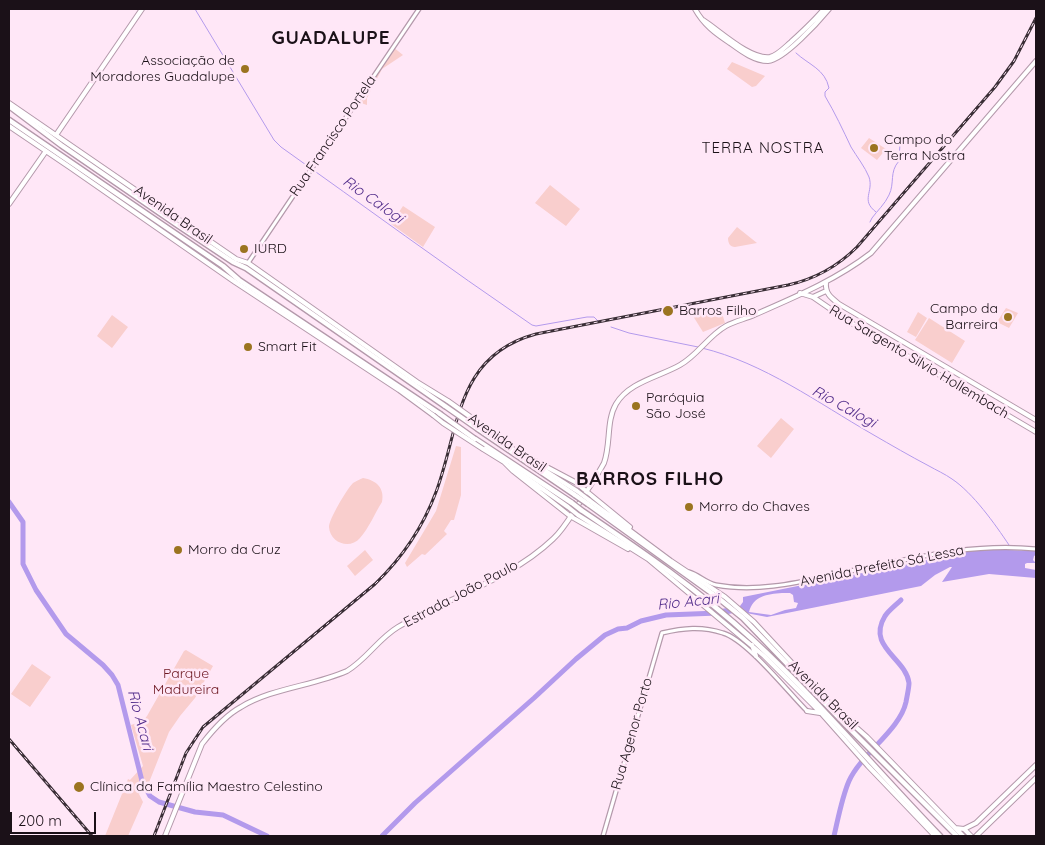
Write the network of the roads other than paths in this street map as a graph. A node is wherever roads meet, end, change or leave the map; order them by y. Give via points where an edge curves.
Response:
1 (142, 9) edge
2 (419, 9) edge
3 (695, 9) edge
4 (824, 9) edge
5 (829, 9) edge
6 (739, 47) junction
7 (1036, 61) edge
8 (9, 104) edge
9 (9, 120) edge
10 (9, 126) edge
11 (56, 135) junction
12 (46, 151) junction
13 (9, 204) edge
14 (248, 263) junction
15 (826, 282) junction
16 (816, 286) junction
17 (826, 291) junction
18 (800, 293) junction
19 (813, 297) junction
20 (358, 341) junction
21 (908, 345) junction
22 (903, 353) junction
23 (359, 365) junction
24 (386, 366) junction
25 (387, 379) junction
26 (994, 396) junction
27 (446, 404) junction
28 (989, 404) junction
29 (1036, 420) edge
30 (1036, 432) edge
31 (507, 446) junction
32 (503, 461) junction
33 (586, 491) junction
34 (576, 493) junction
35 (589, 502) junction
36 (570, 505) junction
37 (579, 512) junction
38 (570, 516) junction
39 (638, 536) junction
40 (1036, 549) edge
41 (642, 556) junction
42 (687, 571) junction
43 (727, 586) junction
44 (724, 597) junction
45 (728, 602) junction
46 (745, 617) junction
47 (751, 648) junction
48 (756, 656) joint
49 (807, 711) joint
50 (821, 713) junction
51 (858, 752) junction
52 (878, 752) junction
53 (870, 765) junction
54 (1036, 765) edge
55 (1036, 778) edge
56 (955, 828) junction
57 (964, 829) junction
58 (165, 836) edge
59 (602, 836) edge
60 (935, 836) edge
61 (940, 836) edge
62 (957, 836) edge
63 (963, 836) edge
64 (971, 836) edge
65 (976, 836) edge

1 - 11 main road
2 - 14 street, Rua Francisco Portela
3 - 6 main road via 701,19
4 - 6 main road via 773,56 756,55
5 - 6 main road via 774,59 755,58
7 - 15 main road, Estrada João Paulo via 871,253
8 - 11 main road, Avenida Brasil
8 - 24 highway, Avenida Brasil via 19,115 68,150
9 - 25 highway, Avenida Brasil
10 - 12 main road, Avenida Brasil
11 - 14 main road, Avenida Brasil via 228,253
12 - 13 main road
12 - 23 main road, Avenida Brasil
14 - 20 main road, Avenida Brasil
15 - 16 main road, Estrada João Paulo
15 - 17 main road, Rua Sargento Silvio Hollembach
16 - 18 main road, Estrada João Paulo
16 - 19 main road
17 - 19 main road
17 - 21 main road, Rua Sargento Silvio Hollembach via 840,304
18 - 19 main road, Rua Sargento Silvio Hollembach
18 - 33 main road, Estrada João Paulo via 728,325 680,366 632,388 620,399 612,413 606,456
19 - 22 main road, Rua Sargento Silvio Hollembach
20 - 24 main road
20 - 27 main road, Avenida Brasil
21 - 22 main road
21 - 26 main road, Rua Sargento Silvio Hollembach
22 - 28 main road, Rua Sargento Silvio Hollembach
23 - 25 main road
23 - 32 main road, Avenida Brasil, bridge
24 - 27 highway, Avenida Brasil
25 - 36 highway, Avenida Brasil, bridge
26 - 28 main road
26 - 29 main road, Rua Sargento Silvio Hollembach
27 - 31 main road, Avenida Brasil, bridge via 479,423
27 - 34 highway, Avenida Brasil, bridge via 478,429
28 - 30 main road, Rua Sargento Silvio Hollembach
31 - 33 main road via 563,475
31 - 34 main road, Avenida Brasil
32 - 36 main road, Avenida Brasil
32 - 38 main road
33 - 38 main road, Estrada João Paulo
33 - 39 main road
34 - 35 highway, Avenida Brasil, bridge
35 - 39 main road, Avenida Brasil
35 - 45 highway, Avenida Brasil
36 - 37 highway, Avenida Brasil, bridge
37 - 41 main road, Avenida Brasil
37 - 51 highway, Avenida Brasil via 676,575 734,623 784,670
38 - 41 main road
38 - 58 main road, Estrada João Paulo via 553,539 518,565 388,633 346,671 257,699 237,709 202,744
39 - 42 main road, Avenida Brasil
40 - 43 street, Avenida Prefeito Sá Lessa via 980,547 788,584
41 - 47 main road, Avenida Brasil via 708,607
42 - 43 street, Avenida Prefeito Sá Lessa via 713,584
42 - 44 main road, Avenida Brasil
43 - 44 street
44 - 45 main road, Avenida Brasil
45 - 46 highway, Avenida Brasil
46 - 52 main road, Avenida Brasil
46 - 52 highway, Avenida Brasil via 866,745
47 - 48 main road
47 - 50 main road, Avenida Brasil
47 - 59 street, Rua Agenor Porto via 730,635 714,630 689,628 662,633
48 - 49 street
49 - 50 main road
50 - 51 main road, Avenida Brasil
51 - 53 highway, Avenida Brasil
52 - 56 main road, Avenida Brasil
52 - 62 highway, Avenida Brasil
53 - 60 main road, Avenida Brasil
53 - 61 highway, Avenida Brasil
54 - 57 main road via 976,823
55 - 65 main road
56 - 57 main road
56 - 63 main road, Avenida Brasil
57 - 64 main road

